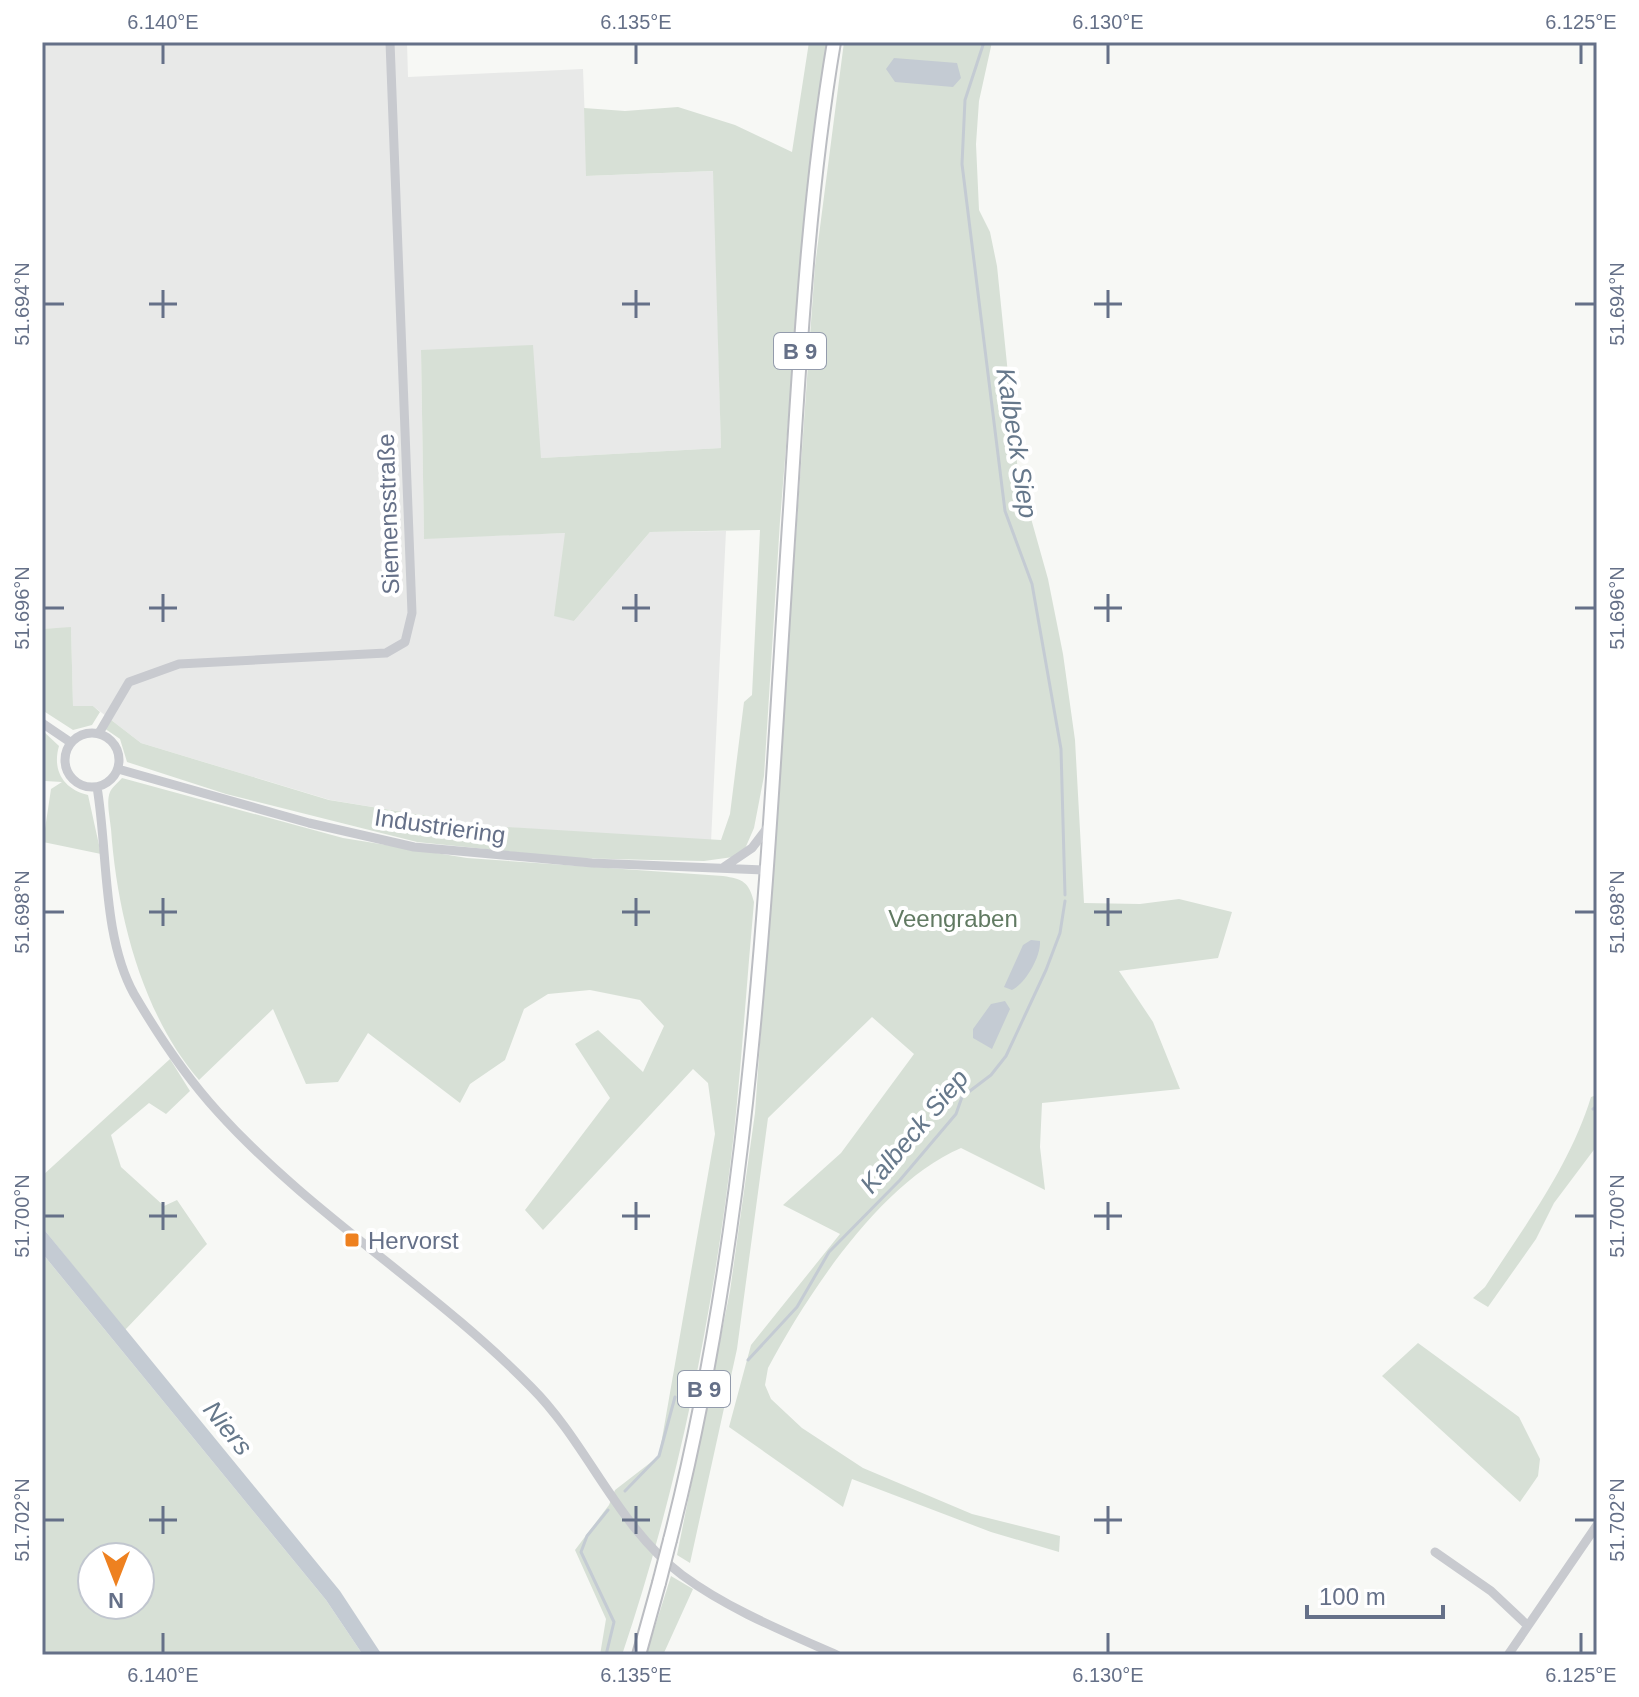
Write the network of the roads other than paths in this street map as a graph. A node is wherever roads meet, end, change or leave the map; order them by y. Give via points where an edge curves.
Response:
1 (390, 42) edge
2 (834, 42) edge
3 (42, 723) edge
4 (99, 733) junction
5 (70, 742) junction
6 (118, 769) junction
7 (97, 787) junction
8 (768, 827) junction
9 (723, 868) junction
10 (765, 870) junction
11 (1597, 1525) edge
12 (1435, 1552) dead end
13 (1527, 1625) junction
14 (639, 1655) edge
15 (837, 1655) edge
16 (1508, 1655) edge

1 - 4 street, Siemensstraße via 412,613 405,642 386,653 179,664 129,682
2 - 8 main road, B 9 via 803,319
3 - 5 street
4 - 5 street via 83,733
4 - 6 street via 119,754
5 - 7 street via 64,757 68,773 80,785
6 - 7 street
6 - 9 street, Industriering via 414,847
7 - 15 street via 110,908 123,971 186,1074 217,1111 283,1175 534,1389 623,1514 680,1573 709,1593
8 - 9 street via 752,848
8 - 10 main road, B 9
9 - 10 street, Industriering
10 - 14 main road, B 9, bridge via 731,1237 696,1430
11 - 13 street
12 - 13 street via 1491,1591
13 - 16 street

